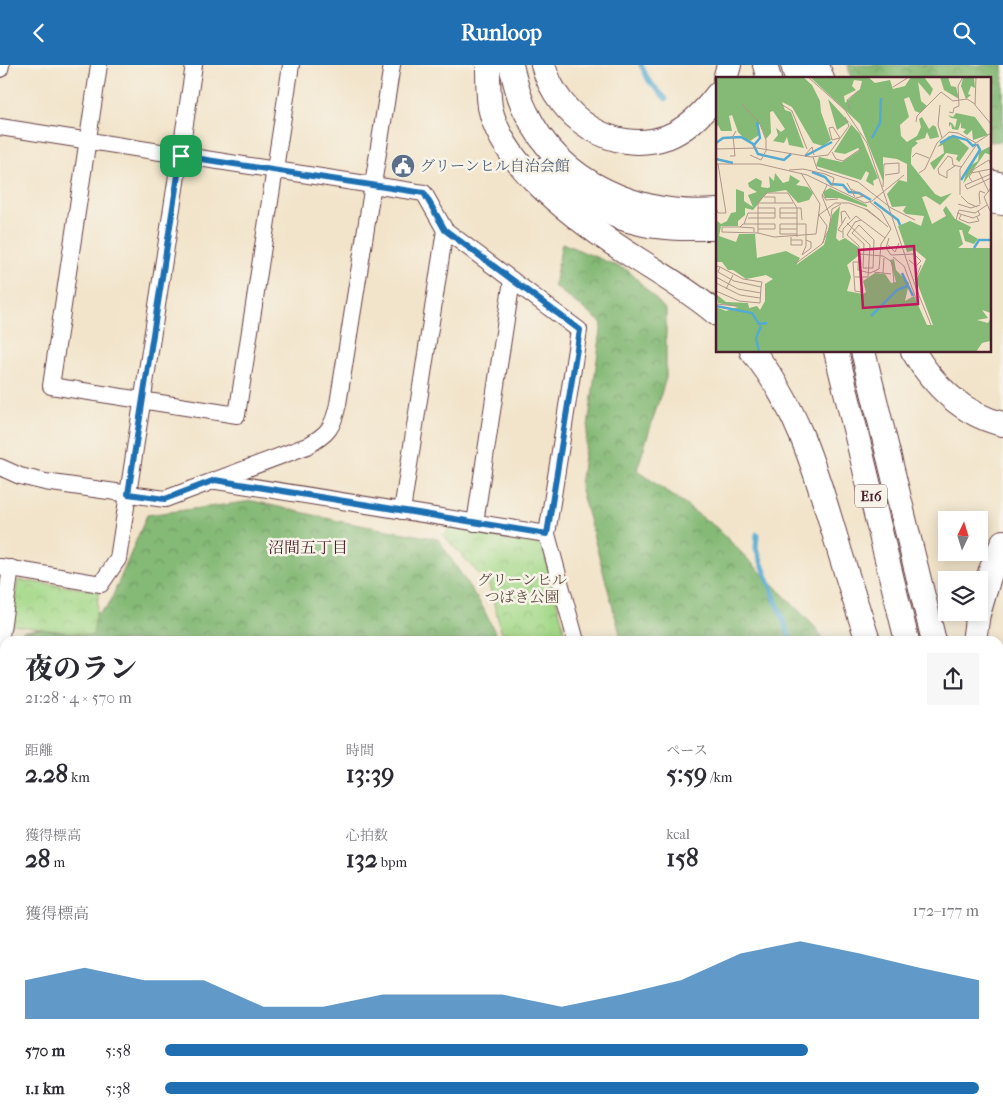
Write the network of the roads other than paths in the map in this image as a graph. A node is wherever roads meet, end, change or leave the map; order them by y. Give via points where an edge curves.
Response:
1 (0, 65) edge
2 (99, 65) edge
3 (194, 65) edge
4 (291, 65) edge
5 (392, 65) edge
6 (488, 65) edge
7 (511, 65) edge
8 (543, 65) edge
9 (0, 69) edge
10 (716, 96) edge
11 (0, 127) edge
12 (89, 141) junction
13 (181, 156) junction
14 (274, 170) junction
15 (990, 182) edge
16 (374, 185) junction
17 (1003, 185) edge
18 (990, 201) edge
19 (1003, 203) edge
20 (716, 211) edge
21 (716, 228) edge
22 (445, 230) junction
23 (512, 280) junction
24 (716, 313) edge
25 (753, 353) edge
26 (836, 353) edge
27 (863, 353) edge
28 (914, 353) edge
29 (143, 401) junction
30 (1003, 424) edge
31 (0, 467) edge
32 (215, 480) junction
33 (128, 494) junction
34 (402, 511) junction
35 (475, 523) junction
36 (547, 534) junction
37 (1003, 542) edge
38 (6, 568) edge
39 (988, 580) edge
40 (977, 621) edge
41 (1, 636) edge
42 (575, 636) edge
43 (866, 636) edge
44 (906, 636) edge
45 (933, 636) edge
46 (975, 636) edge

1 - 9 street
2 - 12 street
3 - 13 street
4 - 14 street
5 - 16 street
6 - 21 highway via 502,108 521,144 566,189 605,210 643,224
6 - 24 highway via 491,108 502,137 518,164 570,213
7 - 20 highway via 526,113 541,137 571,171 627,201 671,209
8 - 10 highway via 554,93 575,118 604,136 620,141 653,141 669,136 696,119
11 - 12 street
12 - 13 street
12 - 29 street via 51,386
13 - 14 street
13 - 29 street
14 - 16 street
14 - 29 street via 237,415
15 - 17 highway
16 - 22 street via 424,193
16 - 32 street via 334,423 324,436 307,446
18 - 19 highway
22 - 23 street
22 - 34 street
23 - 35 street
23 - 36 street via 580,330
25 - 43 highway via 777,386 804,439
26 - 44 highway, E16
27 - 45 highway, E16
28 - 30 highway via 934,381 955,401 984,419
29 - 33 street
31 - 33 street via 20,477
32 - 33 street via 165,499
32 - 34 street
33 - 38 street via 118,559 101,584
34 - 35 street
35 - 36 street
36 - 42 street
37 - 39 highway
38 - 41 street
40 - 46 highway

